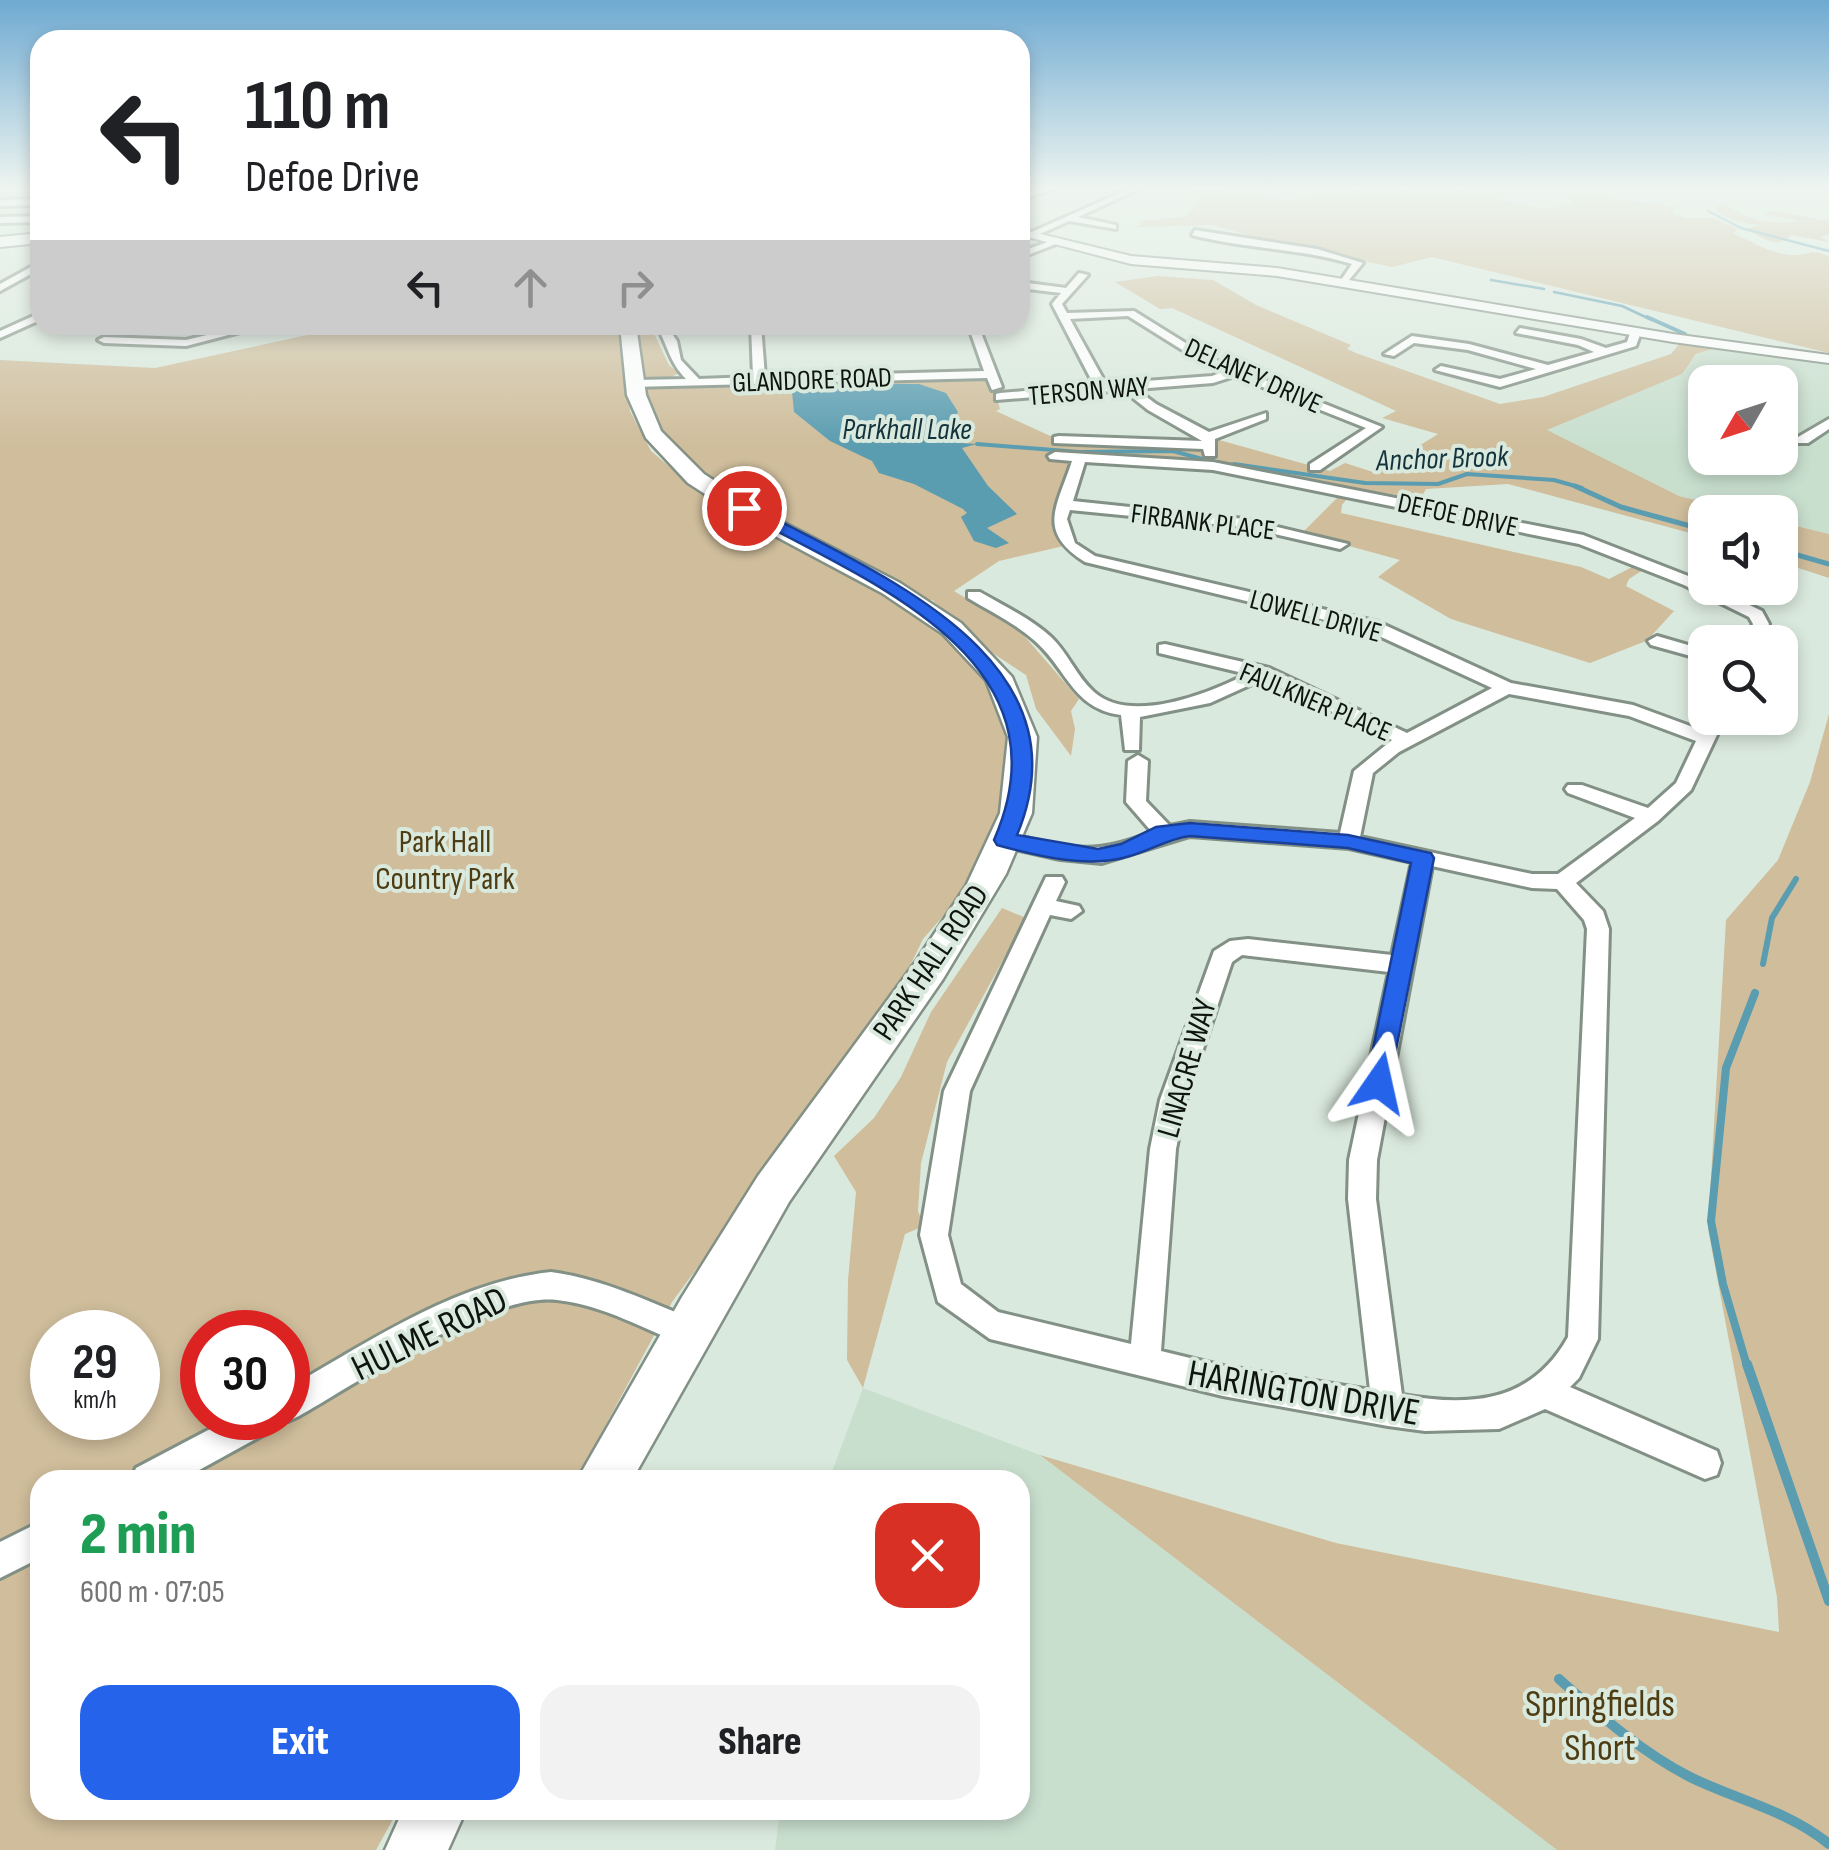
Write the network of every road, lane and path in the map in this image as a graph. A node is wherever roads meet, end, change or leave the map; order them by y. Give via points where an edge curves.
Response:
1 (22, 275) edge
2 (1083, 275) dead end
3 (1298, 275) edge
4 (1349, 275) edge
5 (1344, 283) junction
6 (1030, 286) edge
7 (0, 288) edge
8 (1068, 292) junction
9 (1148, 310) dead end
10 (1130, 313) junction
11 (1064, 316) junction
12 (30, 321) edge
13 (1520, 331) dead end
14 (1636, 332) junction
15 (0, 335) edge
16 (110, 335) edge
17 (220, 335) edge
18 (629, 335) edge
19 (667, 335) edge
20 (757, 335) edge
21 (977, 335) edge
22 (1398, 336) dead end
23 (1412, 339) junction
24 (1397, 352) dead end
25 (1606, 352) junction
26 (1829, 358) edge
27 (1546, 368) junction
28 (1450, 370) dead end
29 (1234, 372) junction
30 (990, 374) junction
31 (759, 381) junction
32 (696, 382) junction
33 (1500, 383) junction
34 (634, 384) junction
35 (1126, 388) junction
36 (1515, 389) dead end
37 (1104, 390) junction
38 (1262, 416) dead end
39 (1829, 423) edge
40 (1060, 440) dead end
41 (1803, 440) dead end
42 (1208, 441) junction
43 (1055, 456) dead end
44 (1080, 458) junction
45 (1327, 465) dead end
46 (1213, 466) junction
47 (1065, 505) junction
48 (1340, 544) dead end
49 (974, 595) dead end
50 (1760, 625) edge
51 (1657, 641) dead end
52 (1165, 649) dead end
53 (1688, 653) edge
54 (1263, 672) junction
55 (1506, 688) junction
56 (1130, 712) junction
57 (1707, 735) edge
58 (1705, 738) junction
59 (1407, 740) junction
60 (1574, 789) dead end
61 (1651, 816) junction
62 (1164, 832) junction
63 (1005, 840) junction
64 (1348, 842) junction
65 (1423, 858) junction
66 (1563, 882) junction
67 (1056, 900) dead end
68 (1402, 966) junction
69 (688, 1332) junction
70 (1145, 1364) junction
71 (310, 1392) edge
72 (1544, 1392) junction
73 (1388, 1410) junction
74 (222, 1440) edge
75 (1705, 1463) dead end
76 (167, 1470) edge
77 (610, 1470) edge
78 (30, 1545) edge
79 (0, 1561) edge
80 (430, 1820) edge
81 (416, 1850) edge

1 - 7 street
2 - 8 street
3 - 5 street
4 - 5 street
5 - 14 street
6 - 8 street
8 - 11 street via 1058,304
9 - 10 street
10 - 11 street
10 - 29 street, DELANEY DRIVE
11 - 37 street
12 - 15 street
13 - 25 street
14 - 25 street via 1632,344
14 - 26 street
16 - 17 street via 104,340 186,343
18 - 34 main road, PARK HALL ROAD
19 - 32 street via 675,362
20 - 31 street
21 - 30 street
22 - 23 street
23 - 24 street
23 - 27 street
25 - 27 street
27 - 33 street
28 - 33 street
29 - 35 street, TERSON WAY
29 - 45 street, DELANEY DRIVE via 1381,424
30 - 31 street, GLANDORE ROAD
30 - 37 street, TERSON WAY via 1002,403
31 - 32 street, GLANDORE ROAD
32 - 34 street, GLANDORE ROAD
33 - 36 street
34 - 63 main road, PARK HALL ROAD via 650,432 687,470 908,596 993,672 1011,703 1022,746 1017,812
35 - 37 street, TERSON WAY
35 - 42 street
38 - 42 street
39 - 41 street
40 - 42 street
42 - 46 street
43 - 44 street, DEFOE DRIVE
44 - 46 street, DEFOE DRIVE
44 - 47 street
46 - 50 street, DEFOE DRIVE via 1616,550 1756,614
47 - 48 street, FIRBANK PLACE via 1244,523
47 - 55 street, LOWELL DRIVE via 1060,519 1068,545 1090,559 1372,626
49 - 56 street via 1042,638 1090,699
51 - 53 street
52 - 54 street, FAULKNER PLACE
54 - 56 street via 1218,696
54 - 59 street, FAULKNER PLACE
55 - 58 street, LOWELL DRIVE via 1633,712
55 - 59 street
56 - 62 street via 1136,802
57 - 58 street
58 - 61 street via 1684,786
59 - 64 street via 1364,771
60 - 61 street
61 - 66 street
62 - 63 street via 1098,856
62 - 64 street
63 - 69 main road, PARK HALL ROAD via 943,952 746,1230
64 - 65 street
65 - 66 street
65 - 68 street
66 - 72 street, HARINGTON DRIVE via 1598,928 1587,1303 1584,1338
67 - 70 street, HARINGTON DRIVE via 957,1091 936,1206 937,1258 948,1292 990,1325
68 - 70 street, LINACRE WAY via 1248,946 1222,957 1163,1149
68 - 73 street via 1363,1180
69 - 71 street, HULME ROAD via 582,1291 529,1286 478,1303
69 - 77 main road, PARK HALL ROAD
70 - 73 street, HARINGTON DRIVE
72 - 73 street, HARINGTON DRIVE via 1499,1413
72 - 75 street
74 - 76 street
78 - 79 street
80 - 81 main road

